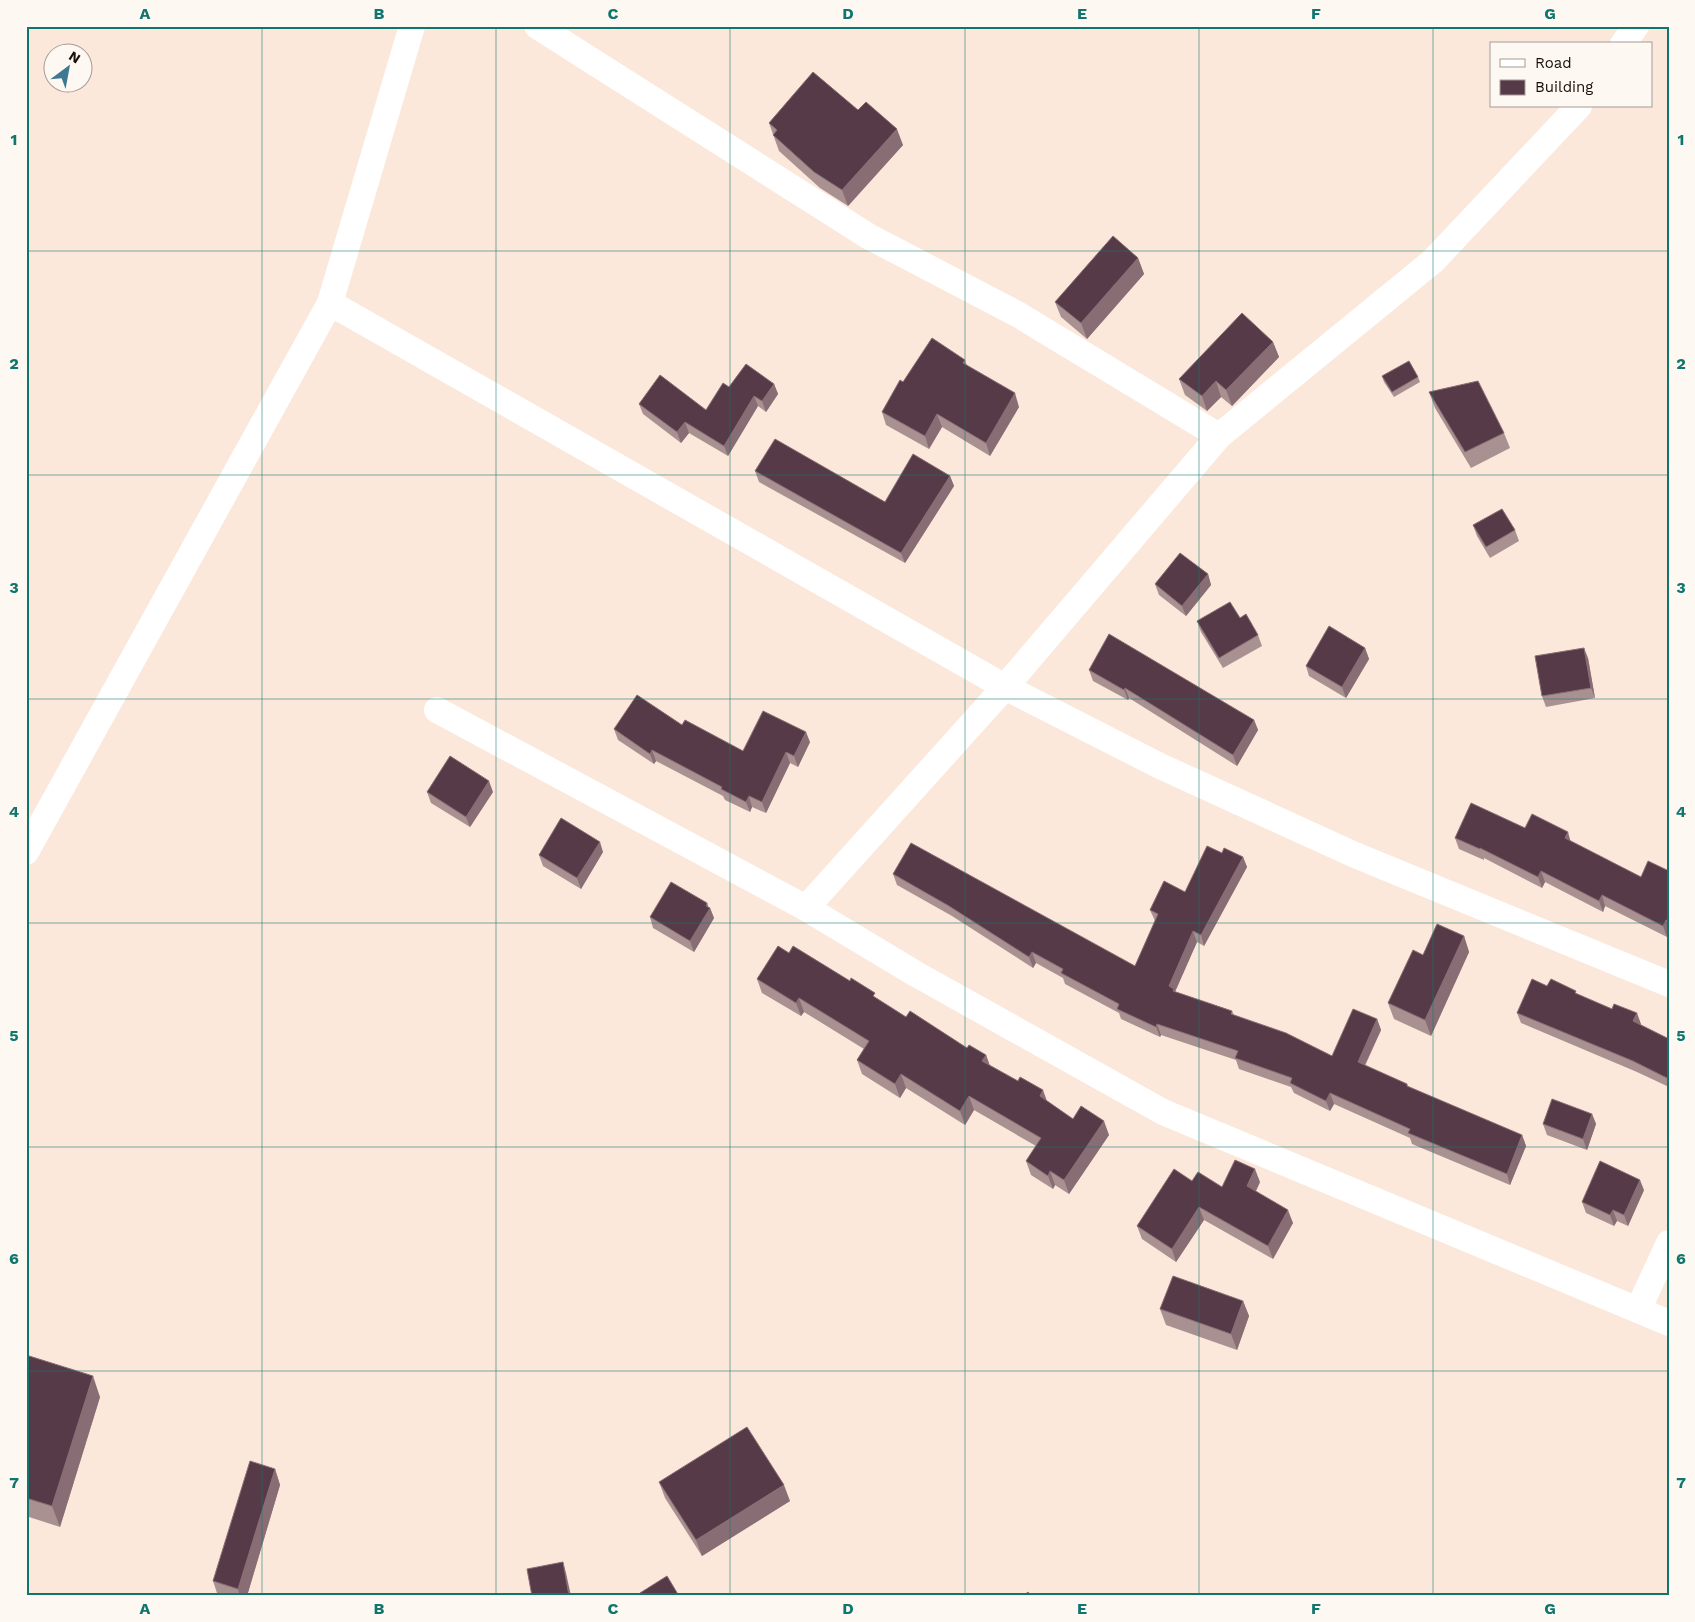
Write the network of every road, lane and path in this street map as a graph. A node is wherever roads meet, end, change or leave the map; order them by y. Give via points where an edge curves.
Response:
1 (412, 26) edge
2 (537, 26) edge
3 (1636, 26) edge
4 (1624, 42) edge
5 (1577, 108) edge
6 (330, 303) junction
7 (1219, 436) junction
8 (1005, 687) junction
9 (437, 710) dead end
10 (26, 852) edge
11 (806, 908) junction
12 (1669, 984) edge
13 (1669, 1243) edge
14 (1638, 1310) junction
15 (1669, 1323) edge

1 - 6 street
2 - 7 street via 868,236 1019,316
3 - 4 street
5 - 7 street via 1433,261
6 - 8 street
6 - 10 street
7 - 8 street
8 - 11 street
8 - 12 street via 1160,766 1355,855
9 - 11 street
11 - 14 street via 916,974 1163,1112
13 - 14 street
14 - 15 street

